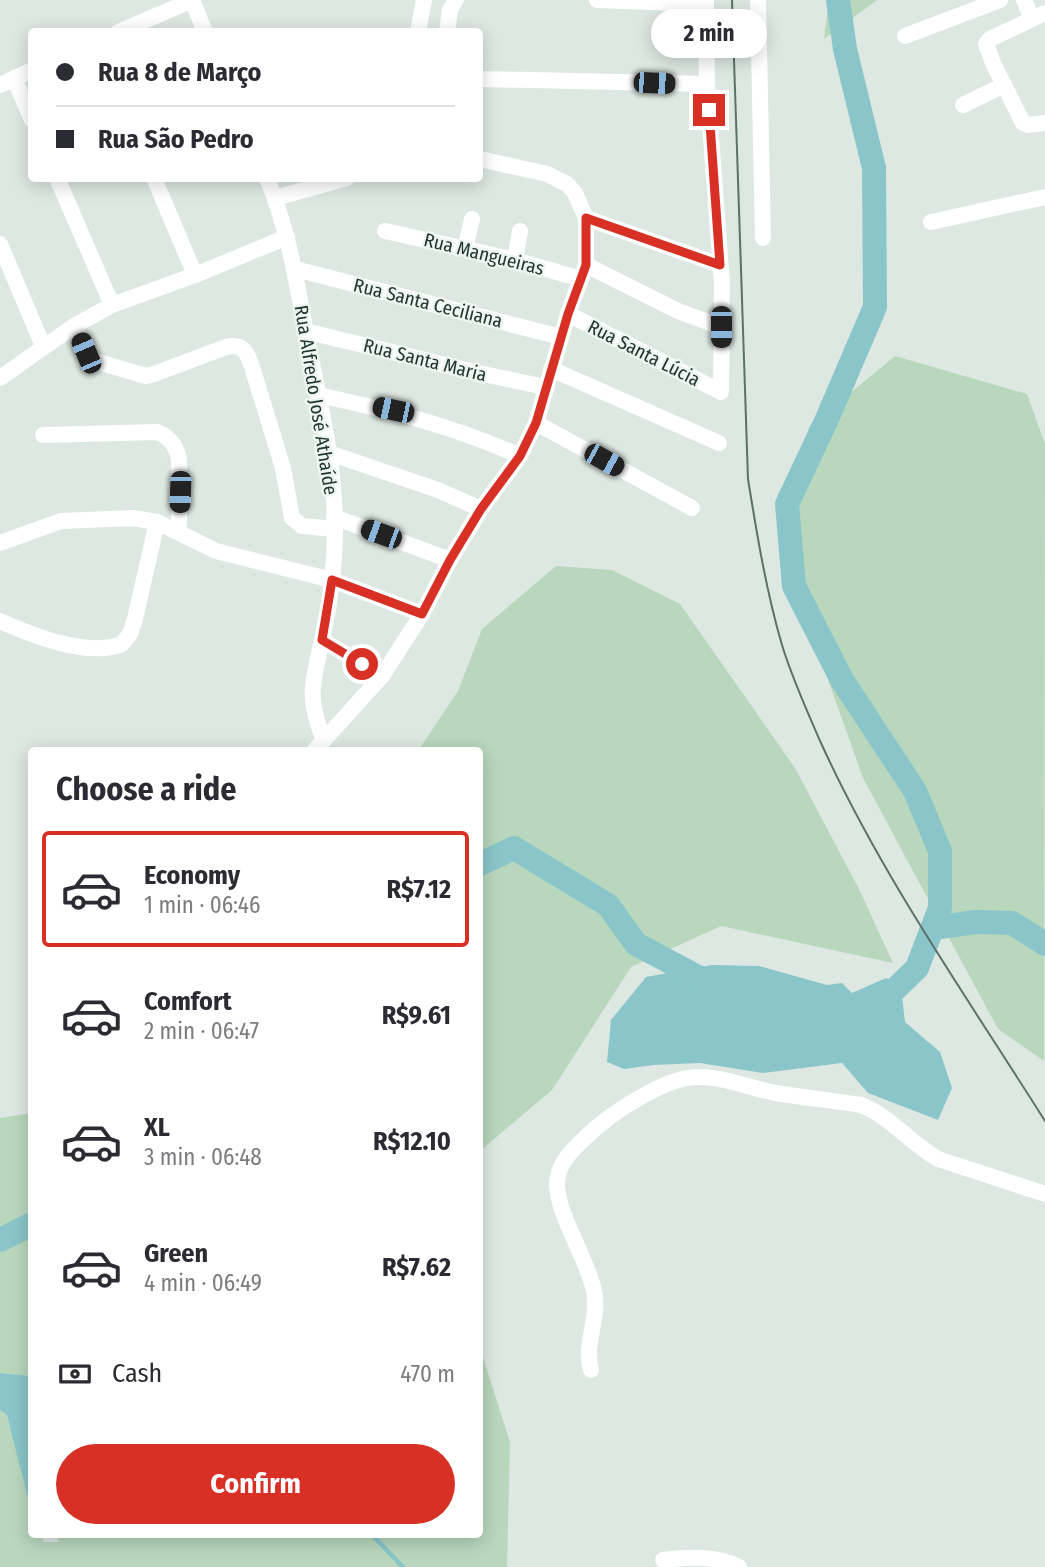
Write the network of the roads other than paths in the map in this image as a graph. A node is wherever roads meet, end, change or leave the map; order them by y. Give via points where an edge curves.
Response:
1 (192, 0) edge
2 (424, 0) edge
3 (597, 0) edge
4 (758, 0) edge
5 (1000, 0) edge
6 (1024, 0) edge
7 (453, 2) edge
8 (706, 2) edge
9 (1038, 16) edge
10 (127, 28) edge
11 (203, 28) edge
12 (419, 28) edge
13 (448, 28) edge
14 (905, 36) dead end
15 (28, 72) edge
16 (483, 79) edge
17 (7, 81) edge
18 (707, 84) junction
19 (1004, 85) junction
20 (963, 105) dead end
21 (28, 114) edge
22 (1040, 124) edge
23 (483, 160) edge
24 (59, 182) edge
25 (156, 182) edge
26 (269, 182) edge
27 (332, 182) edge
28 (1045, 197) edge
29 (275, 198) junction
30 (586, 218) junction
31 (472, 219) dead end
32 (931, 222) dead end
33 (385, 231) dead end
34 (520, 231) dead end
35 (286, 232) junction
36 (763, 238) dead end
37 (0, 244) edge
38 (465, 249) junction
39 (515, 260) junction
40 (720, 265) junction
41 (295, 269) junction
42 (584, 272) junction
43 (195, 275) junction
44 (111, 305) junction
45 (568, 314) junction
46 (74, 326) junction
47 (721, 327) junction
48 (305, 331) junction
49 (561, 337) junction
50 (43, 346) junction
51 (551, 369) junction
52 (0, 378) edge
53 (545, 387) junction
54 (318, 395) junction
55 (536, 423) junction
56 (43, 435) dead end
57 (719, 443) dead end
58 (329, 453) junction
59 (520, 456) junction
60 (692, 508) dead end
61 (481, 509) junction
62 (157, 523) junction
63 (335, 523) junction
64 (179, 531) junction
65 (0, 543) edge
66 (450, 560) junction
67 (332, 580) junction
68 (422, 614) junction
69 (0, 621) edge
70 (322, 640) junction
71 (382, 676) junction
72 (318, 745) edge
73 (1045, 1194) edge
74 (591, 1370) dead end
75 (663, 1560) dead end
76 (739, 1567) edge

1 - 10 street
1 - 11 street
2 - 12 street
3 - 8 street
4 - 36 street
5 - 14 street
6 - 9 street
7 - 13 street
8 - 18 street
9 - 19 street via 987,41
15 - 17 street
16 - 18 street
17 - 21 street
18 - 40 street
19 - 20 street
19 - 22 street via 1023,123
23 - 30 street via 547,174 567,184
24 - 44 street
25 - 43 street
26 - 29 street, Rua Alfredo José Athaíde
27 - 29 street
28 - 32 street
29 - 35 street, Rua Alfredo José Athaíde
30 - 40 street
30 - 42 street
31 - 38 street
33 - 38 street, Rua Mangueiras
34 - 39 street
35 - 41 street, Rua Alfredo José Athaíde
35 - 43 street
37 - 50 street
38 - 39 street, Rua Mangueiras
39 - 42 street, Rua Mangueiras
40 - 47 street
41 - 48 street, Rua Alfredo José Athaíde
41 - 49 street, Rua Santa Ceciliana
42 - 45 street
42 - 47 street, Rua Mangueiras
43 - 44 street
44 - 46 street
45 - 47 street, Rua Santa Lúcia via 721,392
45 - 49 street
46 - 50 street
46 - 63 street via 86,353 97,363 146,376 226,346 242,347 283,468 292,518 302,526
48 - 53 street, Rua Santa Maria
48 - 54 street, Rua Alfredo José Athaíde
49 - 51 street
50 - 52 street
51 - 53 street
51 - 57 street
53 - 55 street
54 - 58 street, Rua Alfredo José Athaíde
54 - 59 street via 428,420
55 - 59 street
55 - 60 street
56 - 64 street via 156,432 166,436 179,458
58 - 61 street
58 - 63 street, Rua Alfredo José Athaíde
59 - 61 street
61 - 66 street
62 - 64 street
62 - 65 street via 118,517 61,521
62 - 69 street via 135,619 122,644 76,646 34,636
63 - 66 street
63 - 67 street, Rua Alfredo José Athaíde
64 - 67 street via 216,551
66 - 68 street
67 - 68 street
67 - 70 street, Rua Alfredo José Athaíde
68 - 71 street
70 - 71 street
70 - 72 street, Rua Alfredo José Athaíde via 312,682
71 - 72 street
73 - 74 street via 938,1159 881,1115 860,1105 700,1077 676,1081 593,1130 558,1174 561,1205 594,1292
75 - 76 street via 710,1559

